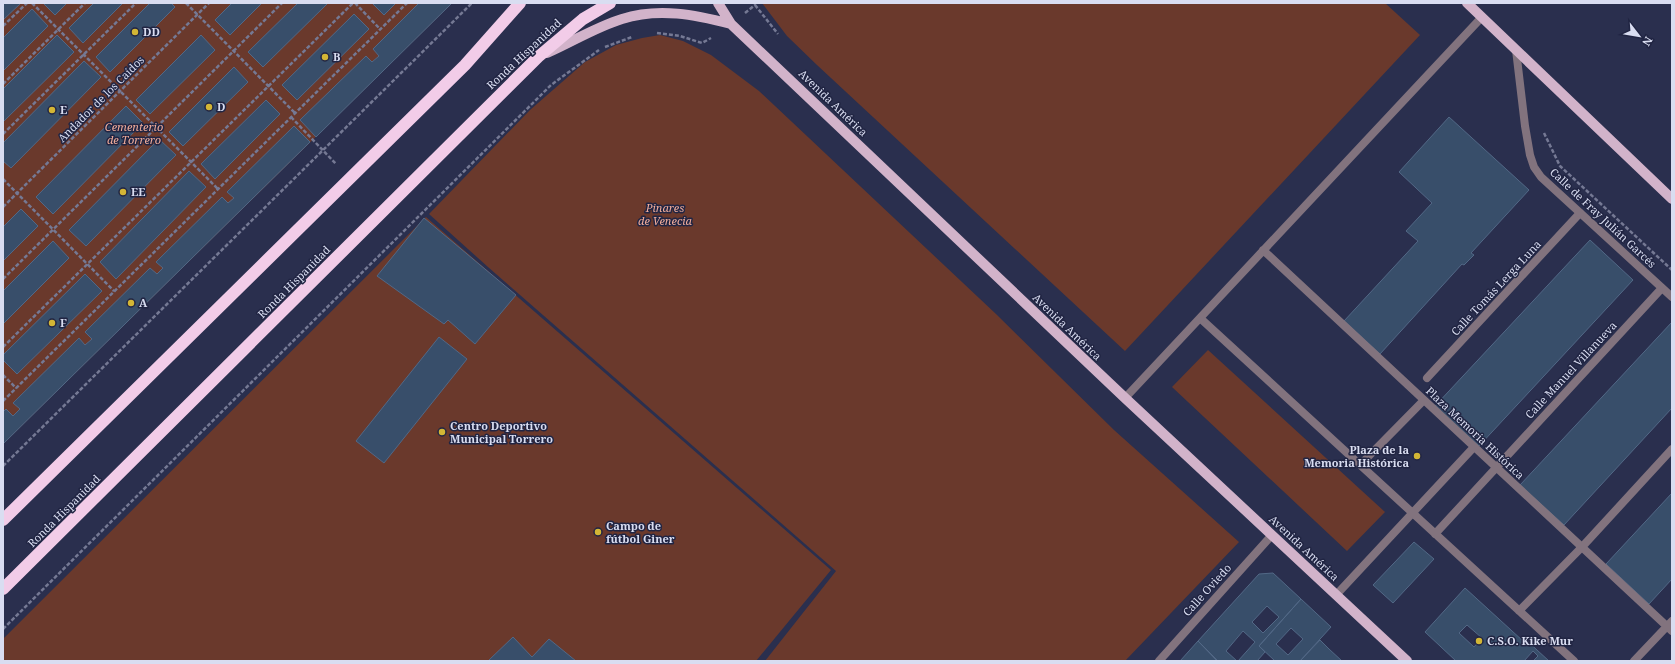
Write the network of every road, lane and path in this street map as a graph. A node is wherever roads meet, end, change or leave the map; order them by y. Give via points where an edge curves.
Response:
1 (27, 3) edge
2 (32, 3) edge
3 (85, 3) edge
4 (136, 3) edge
5 (186, 3) edge
6 (210, 3) edge
7 (282, 3) edge
8 (354, 3) edge
9 (407, 3) edge
10 (472, 3) edge
11 (520, 3) edge
12 (610, 3) edge
13 (718, 3) edge
14 (1467, 3) edge
15 (755, 4) edge
16 (198, 15) junction
17 (1482, 17) junction
18 (731, 24) junction
19 (3, 26) edge
20 (380, 29) junction
21 (58, 30) junction
22 (651, 33) dead end
23 (778, 34) dead end
24 (638, 35) dead end
25 (1516, 50) junction
26 (234, 51) junction
27 (84, 55) junction
28 (538, 57) junction
29 (3, 84) edge
30 (269, 86) junction
31 (120, 91) junction
32 (295, 113) junction
33 (291, 117) junction
34 (1525, 126) junction
35 (156, 128) junction
36 (3, 134) edge
37 (323, 150) junction
38 (191, 163) junction
39 (350, 178) junction
40 (3, 179) edge
41 (218, 189) junction
42 (17, 193) junction
43 (1672, 199) edge
44 (3, 207) edge
45 (1580, 213) junction
46 (53, 229) junction
47 (1263, 250) junction
48 (88, 264) junction
49 (1672, 270) edge
50 (3, 279) edge
51 (1662, 288) junction
52 (114, 291) junction
53 (1672, 297) edge
54 (1200, 318) dead end
55 (3, 347) edge
56 (3, 375) edge
57 (1427, 378) dead end
58 (16, 388) junction
59 (1125, 398) junction
60 (1424, 400) junction
61 (3, 401) edge
62 (1474, 447) junction
63 (1672, 449) edge
64 (1360, 465) junction
65 (3, 466) edge
66 (1496, 467) junction
67 (1412, 513) junction
68 (3, 520) edge
69 (1435, 534) junction
70 (1272, 535) junction
71 (1582, 547) junction
72 (3, 589) edge
73 (1337, 594) junction
74 (1519, 611) junction
75 (1670, 626) edge
76 (3, 629) edge
77 (1159, 661) edge
78 (1408, 661) edge
79 (1574, 661) edge
80 (1634, 661) edge

1 - 19 path
2 - 21 path
3 - 21 path
4 - 27 path
5 - 16 path
6 - 16 path, Andador de los Caídos
7 - 26 path
8 - 20 path
8 - 30 path
9 - 20 path
10 - 37 path
11 - 39 highway via 465,65
12 - 28 highway, Ronda Hispanidad via 583,19
13 - 18 main road, Avenida América
14 - 17 main road
15 - 18 path
15 - 23 path
16 - 26 path
16 - 31 path, Andador de los Caídos
17 - 25 main road
17 - 47 street
18 - 22 path via 702,43 680,36
18 - 28 main road via 676,13 636,15 604,26
18 - 59 main road, Avenida América
20 - 32 path
21 - 27 path
21 - 29 path
24 - 76 path via 599,50 551,85
25 - 34 street, Calle de Fray Julián Garcés
25 - 43 main road
26 - 30 path
26 - 35 path
27 - 31 path
27 - 36 path
28 - 72 highway, Ronda Hispanidad
30 - 32 path
30 - 38 path
31 - 35 path
31 - 42 path, Andador de los Caídos
32 - 33 path
33 - 37 path
33 - 41 path
34 - 45 street, Calle de Fray Julián Garcés via 1534,167 1540,177
34 - 49 path, Calle de Fray Julián Garcés via 1544,133 1560,166
35 - 38 path
35 - 46 path
37 - 39 path
37 - 65 path
38 - 41 path
38 - 48 path
39 - 68 highway
40 - 42 path
41 - 52 path
42 - 44 path, Andador de los Caídos
42 - 46 path
45 - 51 street, Calle de Fray Julián Garcés
45 - 57 street, Calle Tomás Lerga Luna
46 - 48 path
46 - 50 path
47 - 59 street
47 - 60 street, Plaza Memoria Histórica
48 - 52 path
48 - 55 path
51 - 53 street, Calle de Fray Julián Garcés
51 - 66 street, Calle Manuel Villanueva
52 - 58 path
54 - 64 street
56 - 58 path
58 - 61 path
59 - 70 main road, Avenida América
60 - 62 street, Plaza Memoria Histórica
60 - 64 street
62 - 66 street, Plaza Memoria Histórica
62 - 67 street
63 - 71 street
64 - 67 street
66 - 69 street, Calle Manuel Villanueva
66 - 71 street, Plaza Memoria Histórica
67 - 69 street
67 - 73 street
69 - 74 street
70 - 73 main road, Avenida América
70 - 77 street, Calle Oviedo
71 - 74 street
71 - 75 street, Plaza Memoria Histórica
73 - 78 main road, Avenida América
74 - 79 street
75 - 80 street

